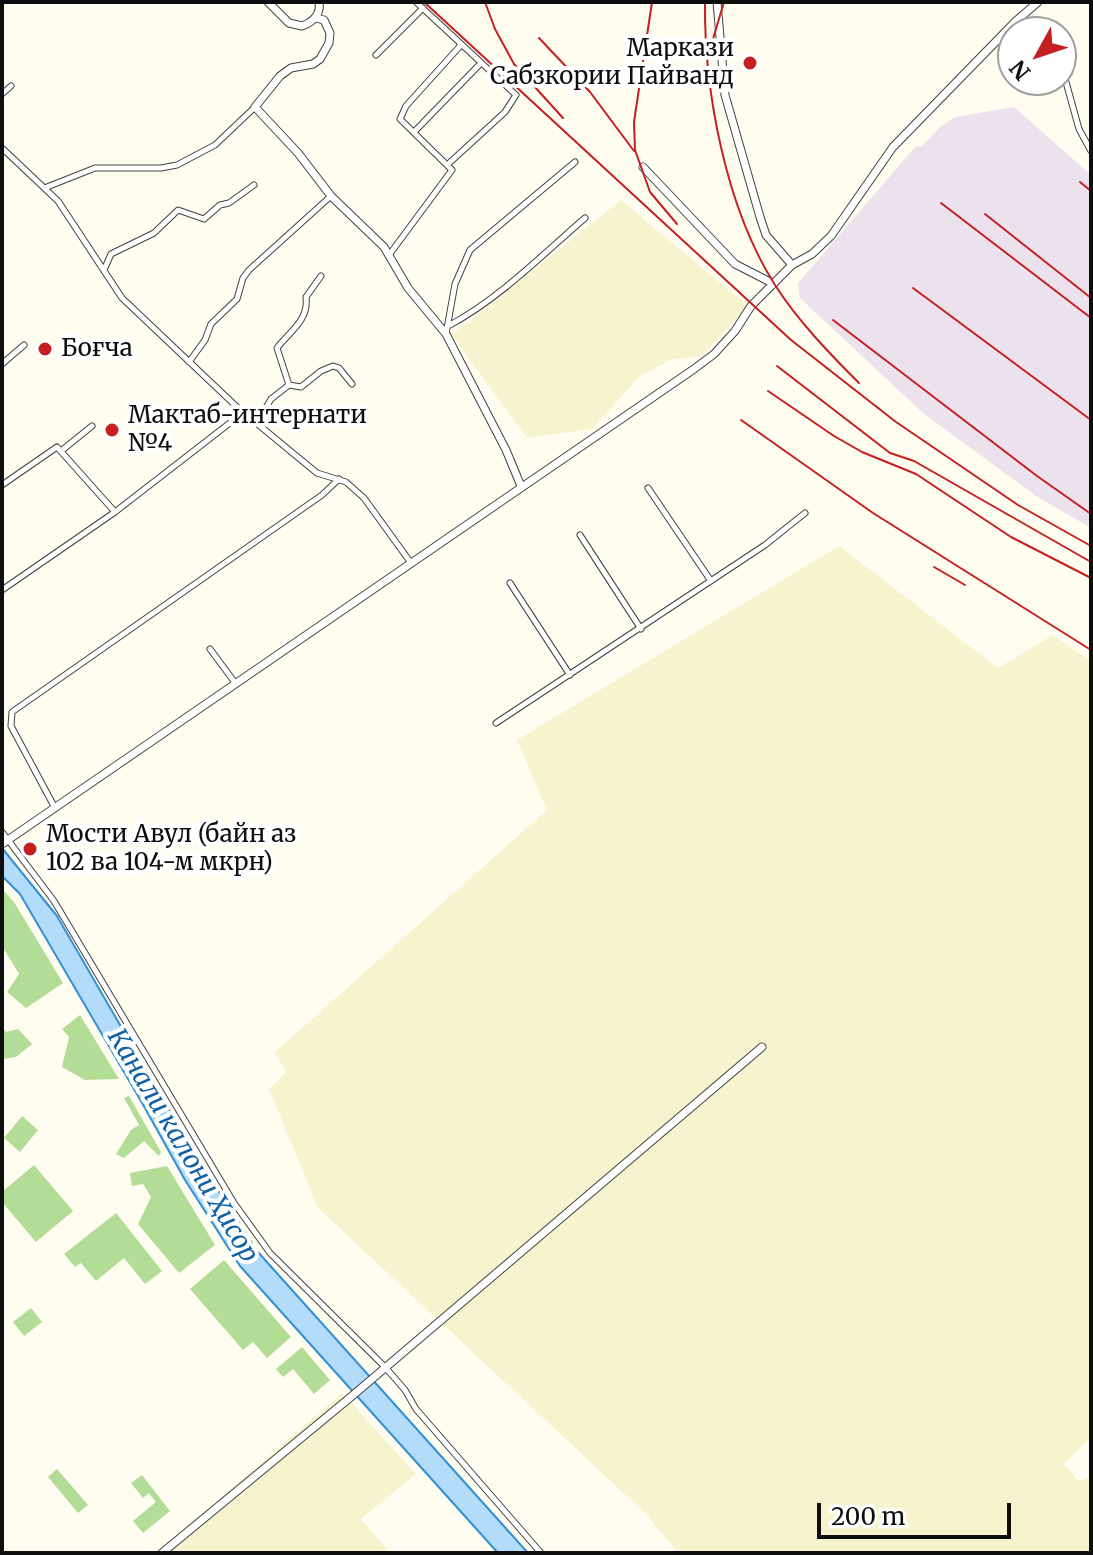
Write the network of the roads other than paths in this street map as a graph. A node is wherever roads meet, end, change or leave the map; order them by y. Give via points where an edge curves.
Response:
1 (268, 2) edge
2 (319, 2) edge
3 (416, 2) edge
4 (717, 2) edge
5 (1038, 2) edge
6 (423, 8) junction
7 (1022, 16) edge
8 (316, 18) junction
9 (997, 40) edge
10 (461, 45) junction
11 (376, 55) dead end
12 (481, 63) junction
13 (11, 86) dead end
14 (2, 94) edge
15 (1070, 96) edge
16 (255, 107) junction
17 (414, 132) junction
18 (2, 148) edge
19 (1091, 151) edge
20 (575, 162) dead end
21 (447, 165) junction
22 (643, 167) dead end
23 (254, 185) dead end
24 (47, 187) junction
25 (331, 196) junction
26 (585, 218) dead end
27 (389, 255) junction
28 (792, 265) junction
29 (104, 271) junction
30 (321, 276) dead end
31 (774, 284) junction
32 (448, 330) junction
33 (24, 345) dead end
34 (189, 362) junction
35 (2, 364) edge
36 (352, 384) dead end
37 (289, 385) junction
38 (244, 412) junction
39 (257, 423) junction
40 (92, 426) dead end
41 (61, 451) junction
42 (339, 479) junction
43 (2, 485) edge
44 (521, 486) junction
45 (648, 488) dead end
46 (115, 512) junction
47 (805, 513) dead end
48 (580, 535) dead end
49 (411, 563) junction
50 (711, 581) junction
51 (510, 583) dead end
52 (2, 590) edge
53 (641, 629) junction
54 (210, 649) dead end
55 (570, 675) junction
56 (236, 684) junction
57 (496, 723) dead end
58 (56, 808) junction
59 (2, 832) edge
60 (5, 842) edge
61 (762, 1047) dead end
62 (382, 1370) junction
63 (162, 1553) edge
64 (541, 1553) edge

1 - 8 street via 280,17 297,25
2 - 8 street
3 - 6 street
4 - 28 street via 725,95 766,235
5 - 7 street
6 - 10 street
6 - 11 street
8 - 16 street via 324,20 330,33 324,54 313,64 280,76
9 - 28 street via 893,147 831,236
10 - 12 street
10 - 17 street via 406,106 400,119
12 - 17 street
12 - 21 street via 516,95 505,112
13 - 14 street
15 - 19 street
16 - 24 street via 215,145 177,165 95,168
16 - 25 street
17 - 21 street
18 - 24 street
20 - 32 street via 470,250 455,284
21 - 27 street via 452,170
22 - 31 street via 735,264
23 - 29 street via 204,219 178,210 154,233 111,254
24 - 29 street
25 - 27 street
25 - 34 street via 249,270 237,299 211,324
26 - 32 street
27 - 32 street via 408,288
28 - 31 street
29 - 34 street via 122,298
30 - 37 street via 306,297 293,333 277,348
31 - 44 street via 714,354
32 - 44 street
33 - 35 street
34 - 38 street
36 - 37 street via 333,366 301,387
37 - 39 street via 271,399
38 - 39 street
38 - 46 street
39 - 42 street via 317,473
40 - 41 street
41 - 43 street via 57,447
41 - 46 street
42 - 49 street via 364,498
42 - 58 street via 12,712 11,726
44 - 49 street
45 - 50 street
46 - 52 street
47 - 50 street
48 - 53 street
49 - 56 street
50 - 53 street
51 - 55 street
53 - 55 street
54 - 56 street
55 - 57 street
56 - 58 street
58 - 60 street
59 - 60 street
60 - 62 street via 54,901 243,1216 270,1253
61 - 62 street
62 - 63 street
62 - 64 street

